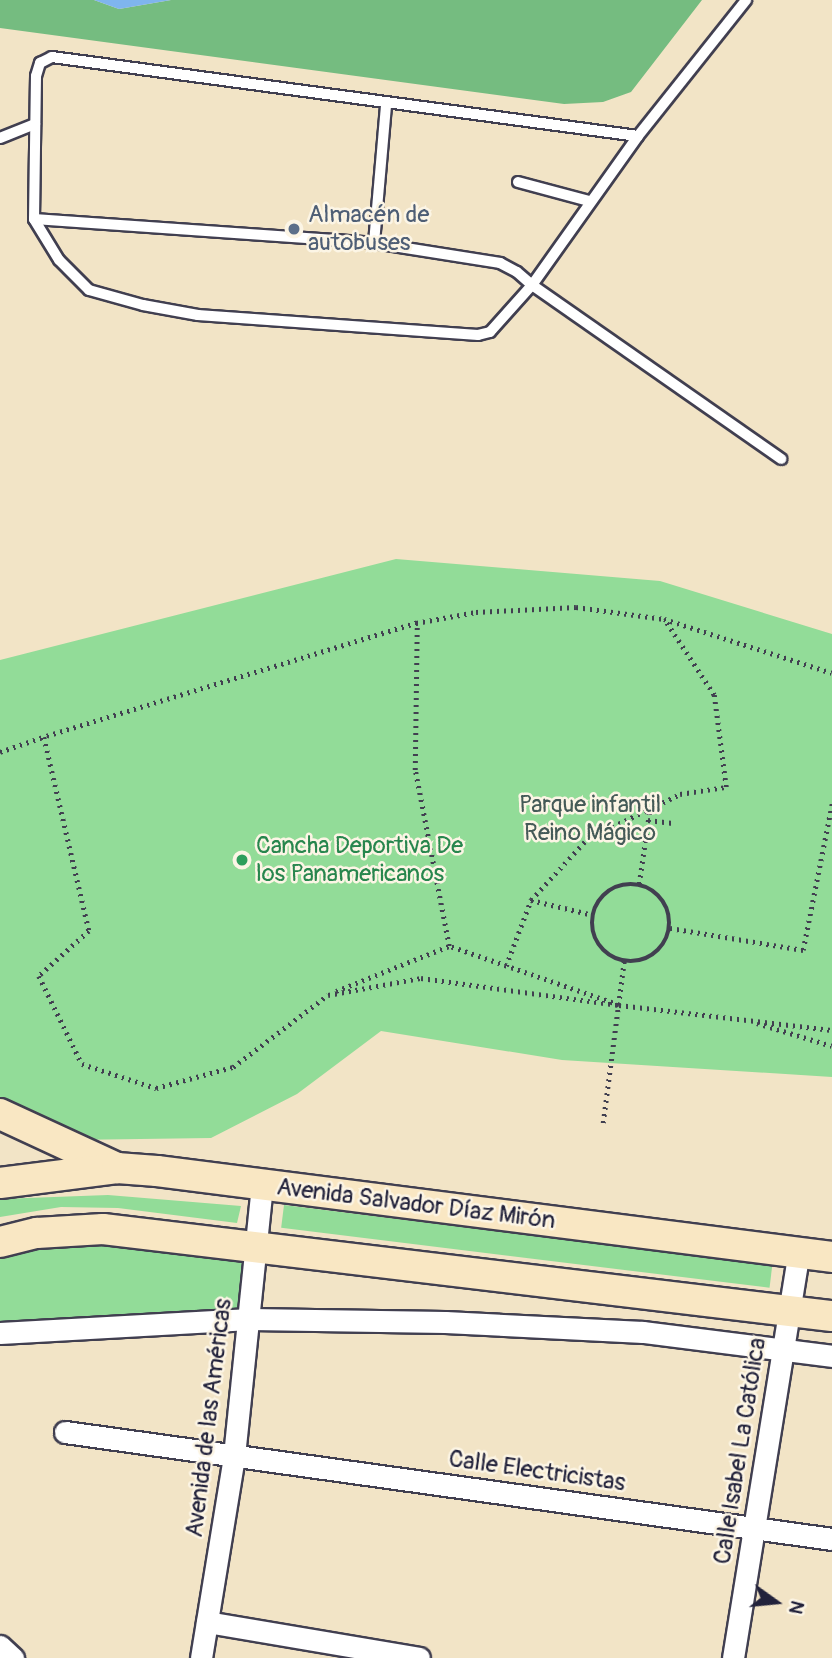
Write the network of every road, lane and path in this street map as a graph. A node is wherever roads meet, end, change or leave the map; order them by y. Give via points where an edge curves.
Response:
1 (746, 0) edge
2 (386, 105) junction
3 (35, 124) junction
4 (638, 136) junction
5 (0, 138) edge
6 (518, 182) dead end
7 (589, 201) junction
8 (34, 219) junction
9 (374, 243) junction
10 (532, 285) junction
11 (781, 460) dead end
12 (664, 619) junction
13 (417, 623) junction
14 (832, 673) edge
15 (44, 737) junction
16 (0, 752) edge
17 (832, 804) edge
18 (650, 808) junction
19 (648, 820) junction
20 (673, 823) dead end
21 (639, 884) junction
22 (531, 900) junction
23 (593, 915) junction
24 (670, 928) junction
25 (449, 946) junction
26 (624, 961) junction
27 (506, 966) junction
28 (328, 995) junction
29 (619, 1005) junction
30 (753, 1022) junction
31 (832, 1030) edge
32 (832, 1046) edge
33 (0, 1114) edge
34 (603, 1123) dead end
35 (0, 1131) edge
36 (62, 1143) junction
37 (117, 1168) junction
38 (0, 1183) edge
39 (262, 1185) junction
40 (0, 1242) edge
41 (256, 1245) junction
42 (799, 1252) junction
43 (832, 1257) edge
44 (789, 1311) junction
45 (832, 1316) edge
46 (250, 1319) junction
47 (0, 1333) edge
48 (783, 1349) junction
49 (832, 1356) edge
50 (65, 1432) dead end
51 (234, 1456) junction
52 (754, 1528) junction
53 (832, 1539) edge
54 (207, 1622) junction
55 (0, 1646) edge
56 (13, 1658) edge
57 (201, 1658) edge
58 (419, 1658) edge
59 (733, 1658) edge

1 - 4 lane
2 - 3 lane via 52,57 40,64 36,76
2 - 4 lane
2 - 9 lane
3 - 5 lane
3 - 8 lane
4 - 7 lane
6 - 7 lane
7 - 10 lane
8 - 9 lane
8 - 10 lane via 59,260 89,290 198,316 478,335 490,332
9 - 10 lane via 500,263
10 - 11 lane
12 - 13 path via 576,607 477,612
12 - 14 path
12 - 18 path via 714,695 726,787 680,794
13 - 15 path
13 - 25 path via 415,770
15 - 16 path
15 - 28 path via 89,931 39,976 82,1064 156,1088 233,1067
17 - 24 path via 803,950
18 - 19 path
18 - 22 path via 587,839
19 - 20 path
19 - 21 path
21 - 23 path via 608,891
21 - 24 path via 650,888 666,905
22 - 23 path
22 - 27 path
23 - 26 path via 597,942
24 - 26 path via 655,954
25 - 27 path
25 - 28 path
26 - 29 path
27 - 29 path
28 - 29 path via 421,978
29 - 30 path
29 - 34 path
30 - 31 path
30 - 32 path
33 - 36 main road
35 - 36 main road via 26,1140
36 - 37 main road
37 - 38 main road, Avenida Salvador Díaz Mirón
37 - 39 main road, Avenida Salvador Díaz Mirón
39 - 41 street, Avenida de las Américas
39 - 42 main road, Avenida Salvador Díaz Mirón
40 - 41 main road via 37,1233 103,1229
41 - 44 main road
41 - 46 street, Avenida de las Américas
42 - 43 main road, Avenida Salvador Díaz Mirón
42 - 44 street, Calle Isabel La Católica
44 - 45 main road
44 - 48 street, Calle Isabel La Católica
46 - 47 street
46 - 48 street via 643,1332
46 - 51 street, Avenida de las Américas
48 - 49 street
48 - 52 street, Calle Isabel La Católica
50 - 51 street, Calle Electricistas
51 - 52 street, Calle Electricistas
51 - 54 street, Avenida de las Américas
52 - 53 street, Calle Electricistas
52 - 59 street, Calle Isabel La Católica
54 - 57 street, Avenida de las Américas
54 - 58 street
55 - 56 street

